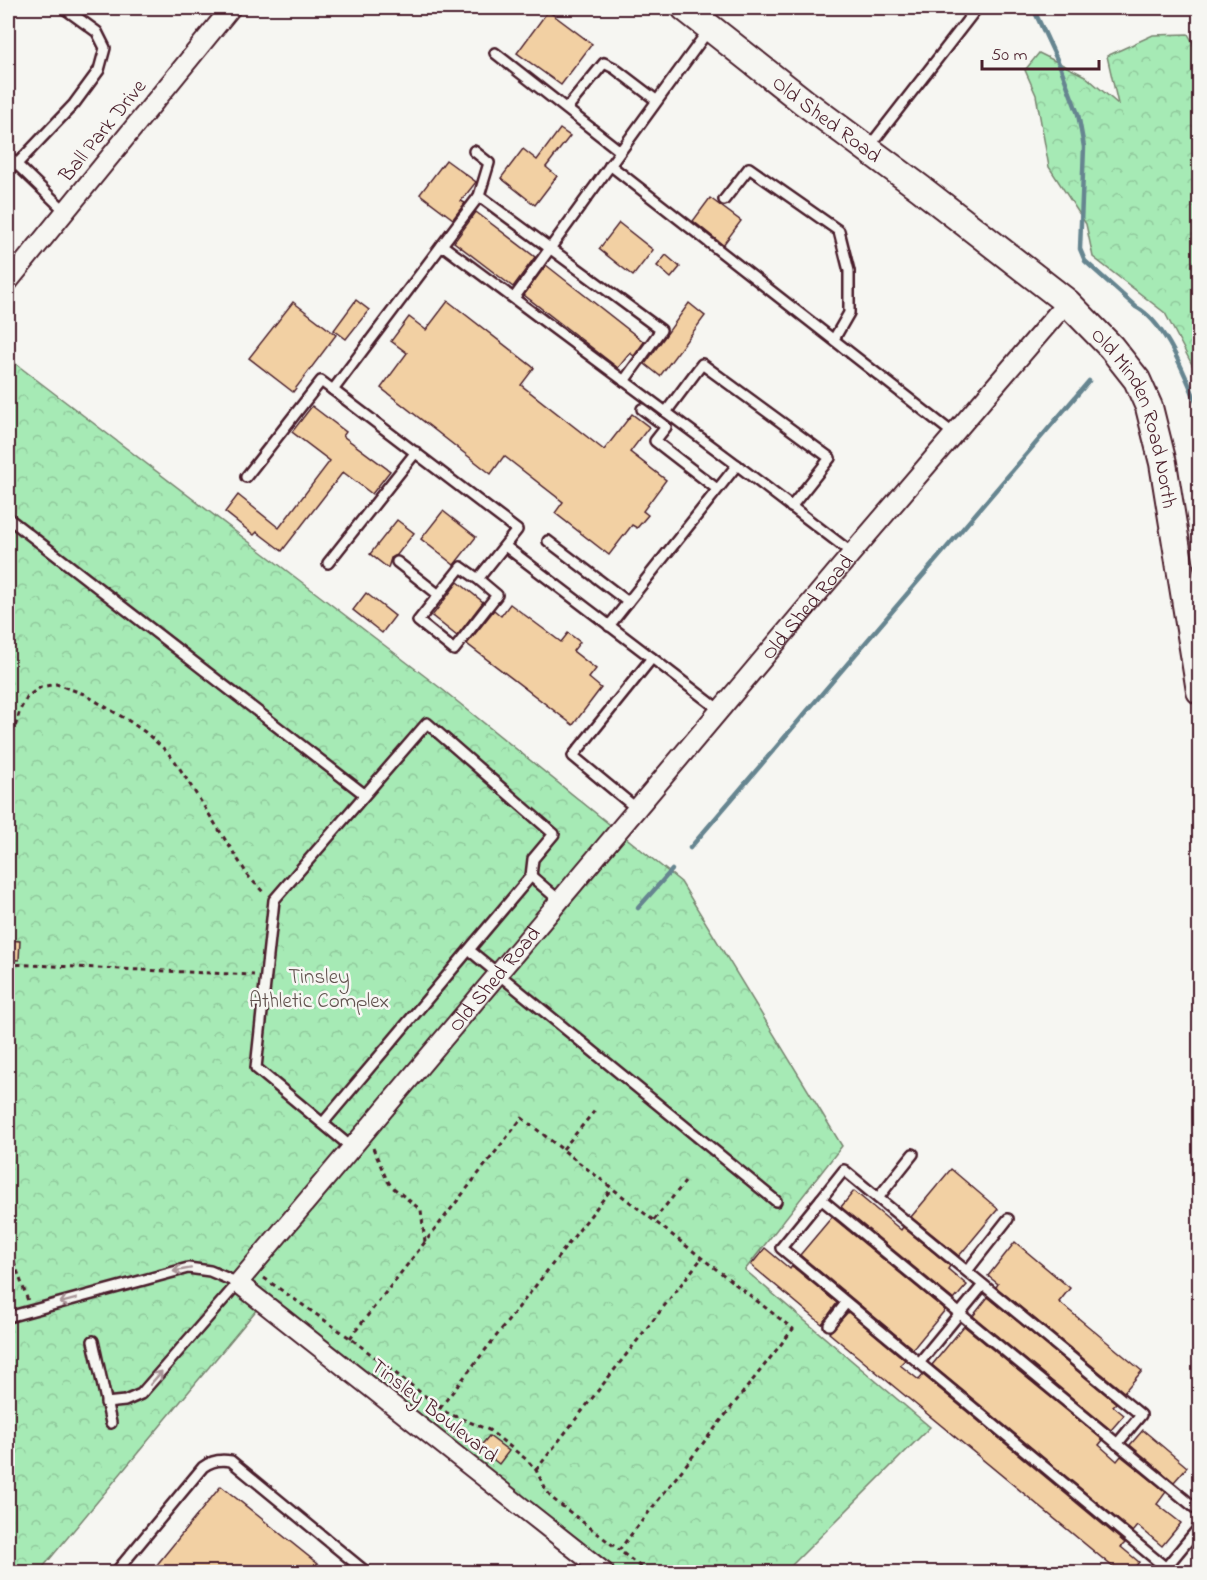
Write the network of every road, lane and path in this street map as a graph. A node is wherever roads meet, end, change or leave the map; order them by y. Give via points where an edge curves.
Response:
1 (64, 8) edge
2 (231, 8) edge
3 (685, 8) edge
4 (978, 8) edge
5 (710, 27) junction
6 (495, 53) dead end
7 (656, 100) junction
8 (567, 108) junction
9 (867, 149) junction
10 (474, 151) dead end
11 (620, 151) junction
12 (8, 156) edge
13 (16, 165) junction
14 (610, 165) junction
15 (479, 196) junction
16 (724, 200) dead end
17 (65, 211) junction
18 (441, 245) junction
19 (550, 248) junction
20 (8, 282) edge
21 (514, 298) junction
22 (1066, 302) junction
23 (834, 339) junction
24 (624, 381) junction
25 (333, 390) junction
26 (642, 409) dead end
27 (666, 412) junction
28 (954, 434) junction
29 (416, 452) junction
30 (737, 465) junction
31 (246, 477) dead end
32 (717, 489) junction
33 (791, 507) junction
34 (8, 518) edge
35 (548, 541) dead end
36 (505, 546) junction
37 (852, 554) junction
38 (397, 562) dead end
39 (328, 563) dead end
40 (478, 579) junction
41 (439, 595) junction
42 (628, 602) junction
43 (609, 626) junction
44 (652, 658) junction
45 (1200, 691) edge
46 (721, 711) junction
47 (8, 752) edge
48 (364, 794) junction
49 (637, 809) junction
50 (531, 876) junction
51 (274, 900) junction
52 (560, 901) junction
53 (469, 950) junction
54 (8, 964) edge
55 (497, 973) junction
56 (266, 976) junction
57 (597, 1108) dead end
58 (323, 1123) junction
59 (357, 1140) junction
60 (563, 1149) junction
61 (914, 1154) dead end
62 (685, 1182) dead end
63 (612, 1188) junction
64 (878, 1198) junction
65 (821, 1199) junction
66 (776, 1201) dead end
67 (1008, 1219) dead end
68 (654, 1220) junction
69 (425, 1242) junction
70 (8, 1245) edge
71 (701, 1258) junction
72 (250, 1268) junction
73 (967, 1271) junction
74 (238, 1283) junction
75 (983, 1285) junction
76 (846, 1303) junction
77 (32, 1311) junction
78 (960, 1314) junction
79 (8, 1317) edge
80 (829, 1325) dead end
81 (350, 1338) junction
82 (93, 1341) dead end
83 (919, 1363) junction
84 (106, 1403) junction
85 (440, 1408) junction
86 (111, 1423) dead end
87 (1117, 1444) junction
88 (536, 1470) junction
89 (1200, 1512) edge
90 (1200, 1526) edge
91 (619, 1550) junction
92 (1164, 1570) edge
93 (116, 1572) edge
94 (366, 1572) edge
95 (604, 1572) edge
96 (647, 1572) edge

1 - 13 lane via 97,32 105,48 99,70 74,104
2 - 17 street, Ball Park Drive
3 - 5 street, Old Shed Road
4 - 9 lane
5 - 7 lane
5 - 9 street, Old Shed Road
6 - 8 lane
7 - 8 lane via 604,63
7 - 11 lane
8 - 11 lane
9 - 22 street, Old Shed Road
10 - 15 lane via 489,163
11 - 14 lane
12 - 13 lane
13 - 17 lane
14 - 19 lane
14 - 23 lane
15 - 18 lane
15 - 19 lane
16 - 23 lane via 748,168 839,231 849,271 849,313
17 - 20 street, Ball Park Drive
18 - 21 lane
18 - 25 lane
19 - 21 lane
19 - 24 lane via 661,330
21 - 24 lane
22 - 28 street, Old Shed Road
22 - 45 street, Old Minden Road North via 1111,347 1137,380 1149,407 1163,463
23 - 28 lane
24 - 27 lane
25 - 29 lane
25 - 31 lane via 321,381
26 - 32 lane via 666,427 655,441
27 - 30 lane
27 - 33 lane via 702,364 830,458
28 - 37 street, Old Shed Road
29 - 36 lane via 517,530
29 - 39 lane
30 - 32 lane
30 - 33 lane
32 - 42 lane
33 - 37 lane
34 - 48 lane
35 - 42 lane
36 - 40 lane
36 - 43 lane
37 - 46 street, Old Shed Road
38 - 41 lane
40 - 41 lane via 461,567
40 - 41 lane via 497,595 454,650 418,621
42 - 43 lane
43 - 44 lane
44 - 46 lane
44 - 49 lane via 573,756
46 - 49 street, Old Shed Road
47 - 51 path via 20,710 27,697 41,687 56,684 110,708 145,732 175,761 254,884
48 - 50 lane via 427,723 554,834 533,859
48 - 51 lane
49 - 52 street, Old Shed Road
50 - 52 lane
50 - 53 lane
51 - 56 lane
52 - 55 street, Old Shed Road
53 - 55 lane
53 - 58 lane
54 - 56 path
55 - 59 street, Old Shed Road
55 - 66 lane
56 - 58 lane via 256,1068
57 - 60 path
58 - 59 lane
59 - 69 path via 370,1140 391,1186 421,1210
59 - 72 street, Old Shed Road
60 - 63 path
60 - 69 path via 522,1118
61 - 64 lane
62 - 68 path
63 - 68 path
63 - 85 path
64 - 65 lane via 844,1170
64 - 73 lane
65 - 76 lane via 780,1248
65 - 78 lane
67 - 73 lane
68 - 71 path
69 - 81 path
70 - 77 path
71 - 88 path
71 - 91 path via 793,1329
72 - 74 street, Old Shed Road
72 - 81 path
73 - 75 lane
74 -> 77 lane via 210,1271 188,1269
84 -> 74 lane via 126,1401 141,1394
74 - 95 street, Tinsley Boulevard
75 - 78 lane
75 - 87 lane via 1141,1414
76 - 80 lane
76 - 83 lane
77 - 79 lane
78 - 83 lane
78 - 87 lane
81 - 85 path
82 - 84 lane
83 - 92 lane
84 - 86 lane
85 - 88 path via 489,1430
87 - 89 lane
88 - 91 path via 553,1499
90 - 92 lane
91 - 96 path
93 - 94 lane via 203,1467 224,1460 231,1461

